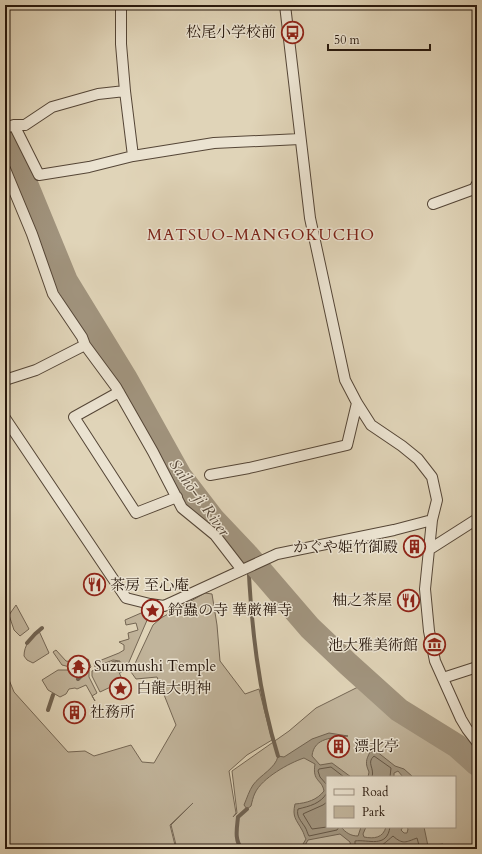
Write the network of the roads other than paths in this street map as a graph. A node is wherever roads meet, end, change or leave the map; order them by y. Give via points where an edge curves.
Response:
1 (122, 5) edge
2 (285, 5) edge
3 (125, 91) junction
4 (10, 126) edge
5 (300, 139) junction
6 (133, 156) junction
7 (5, 169) edge
8 (477, 184) edge
9 (433, 204) dead end
10 (85, 345) junction
11 (5, 380) edge
12 (119, 392) junction
13 (357, 403) junction
14 (5, 418) edge
15 (210, 475) dead end
16 (177, 497) junction
17 (432, 520) junction
18 (477, 520) edge
19 (430, 549) junction
20 (242, 570) junction
21 (477, 667) edge
22 (443, 678) junction
23 (477, 742) edge

1 - 3 street via 121,44
2 - 5 street
3 - 4 street via 98,94 52,107 25,125
3 - 6 street
4 - 6 street via 39,176
5 - 6 street via 214,143
5 - 13 street via 310,218 336,341 345,380
7 - 10 street via 53,294
8 - 9 street via 474,189
10 - 11 street via 36,370
10 - 12 street
12 - 16 street
12 - 16 street via 74,417 136,513
13 - 15 street via 347,445
13 - 17 street via 371,425 418,459 432,477 438,500
14 - 20 street via 126,598 164,606
16 - 20 street via 182,508 214,535
17 - 19 street
17 - 20 street via 277,554
18 - 19 street
19 - 22 street via 425,590 427,610 435,661
21 - 22 street
22 - 23 street via 467,729

